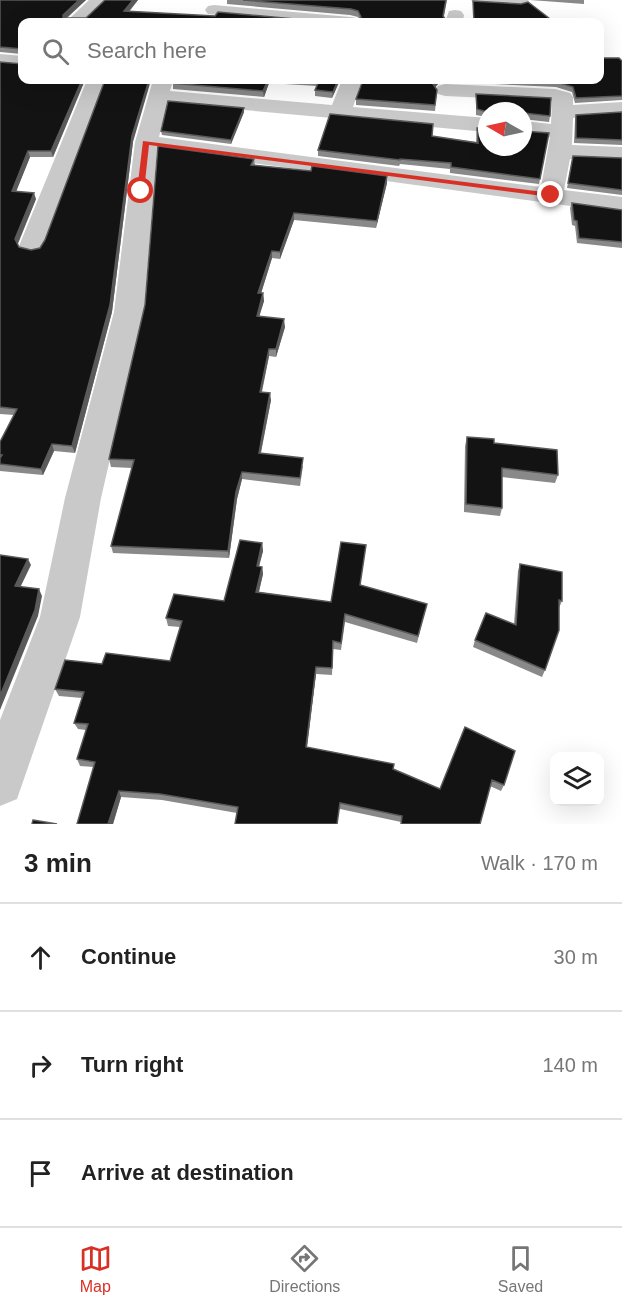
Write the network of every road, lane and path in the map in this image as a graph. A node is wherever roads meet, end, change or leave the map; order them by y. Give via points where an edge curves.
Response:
1 (99, 0) edge
2 (480, 0) edge
3 (520, 1) edge
4 (214, 11) edge
5 (79, 18) edge
6 (301, 18) edge
7 (0, 60) edge
8 (18, 62) edge
9 (95, 84) edge
10 (350, 84) edge
11 (446, 85) edge
12 (161, 88) edge
13 (622, 108) edge
14 (340, 112) junction
15 (440, 121) junction
16 (478, 124) edge
17 (532, 129) edge
18 (562, 132) junction
19 (146, 142) junction
20 (622, 154) edge
21 (551, 195) junction
22 (622, 205) edge
23 (32, 246) dead end
24 (0, 782) edge

1 - 5 street
2 - 3 street
4 - 6 street
7 - 8 street
9 - 23 street
10 - 14 street
11 - 15 street
11 - 18 street via 555,95 564,100
12 - 14 street
12 - 19 street
13 - 18 street
14 - 15 street
15 - 16 street
17 - 18 street
18 - 20 street
18 - 21 street
19 - 21 street
19 - 24 street via 129,312 83,498 60,617
21 - 22 street

